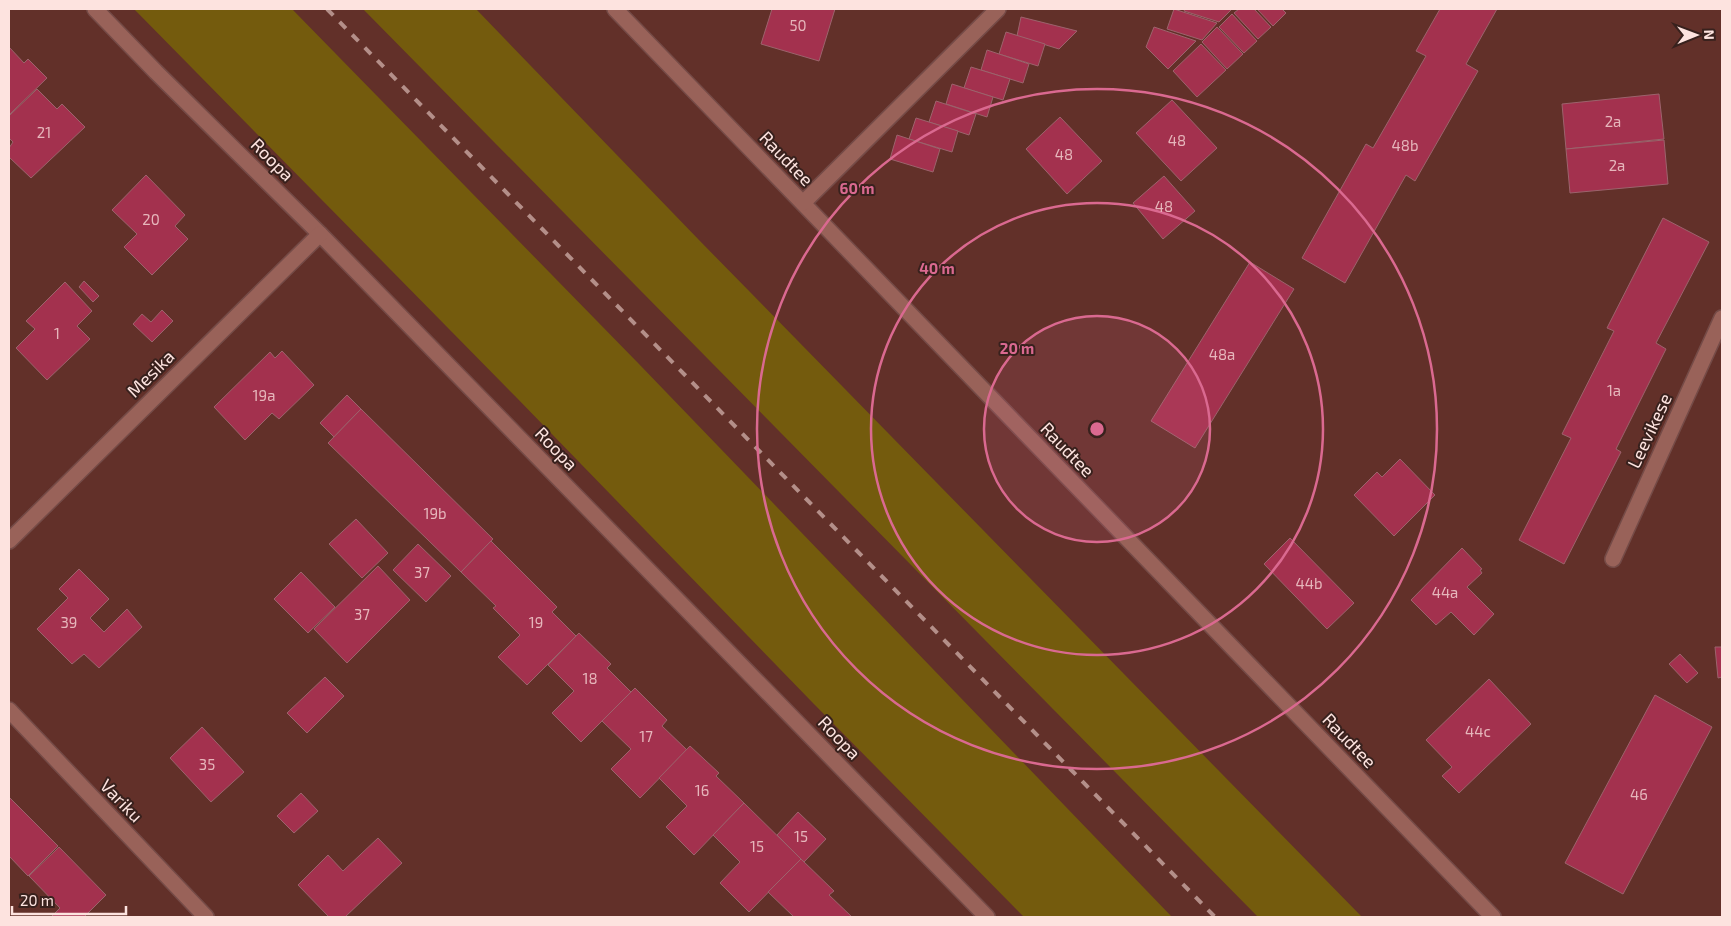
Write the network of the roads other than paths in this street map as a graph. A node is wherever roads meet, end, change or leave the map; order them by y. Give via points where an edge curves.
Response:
1 (95, 9) edge
2 (615, 9) edge
3 (998, 9) edge
4 (803, 203) junction
5 (320, 234) junction
6 (1722, 318) edge
7 (9, 541) edge
8 (1612, 559) dead end
9 (9, 710) edge
10 (206, 917) edge
11 (988, 917) edge
12 (1493, 917) edge

1 - 5 street, Roopa
2 - 4 street, Raudtee
3 - 4 street
4 - 12 street, Raudtee
5 - 7 street, Mesika
5 - 11 street, Roopa
6 - 8 street, Leevikese
9 - 10 street, Variku

